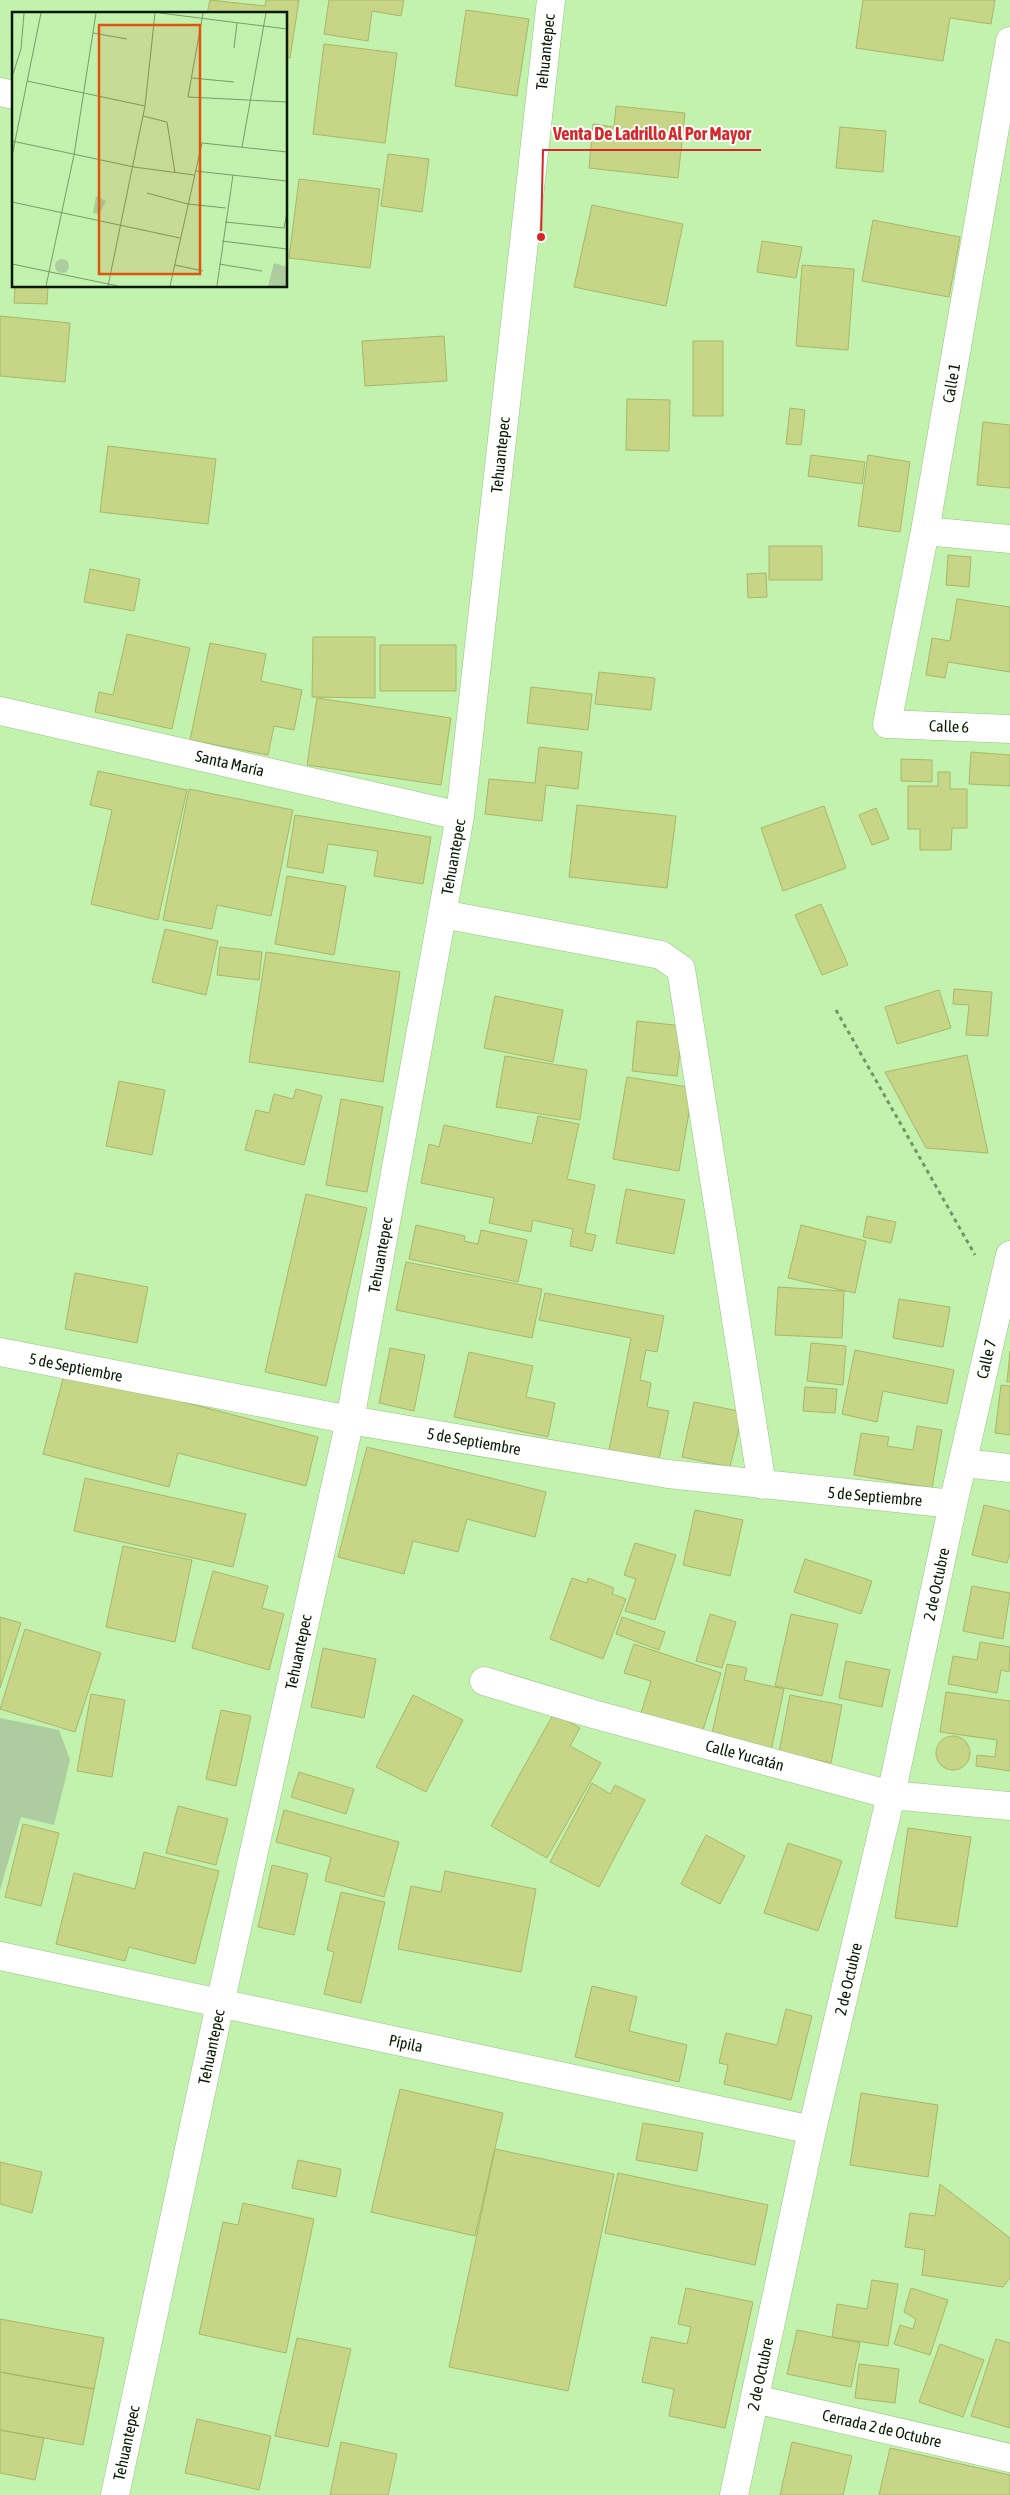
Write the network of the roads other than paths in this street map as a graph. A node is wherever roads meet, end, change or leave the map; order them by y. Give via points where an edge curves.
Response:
1 (551, 0) edge
2 (1010, 41) edge
3 (925, 531) junction
4 (1010, 539) edge
5 (0, 711) edge
6 (887, 724) joint
7 (1010, 729) edge
8 (460, 816) junction
9 (442, 914) junction
10 (1010, 1255) edge
11 (0, 1352) edge
12 (350, 1420) junction
13 (963, 1463) junction
14 (1010, 1468) edge
15 (762, 1486) junction
16 (953, 1504) junction
17 (484, 1681) dead end
18 (891, 1795) junction
19 (1010, 1806) edge
20 (0, 1956) edge
21 (220, 2004) junction
22 (812, 2130) junction
23 (755, 2398) junction
24 (1010, 2458) edge
25 (115, 2495) edge
26 (734, 2495) edge

1 - 8 street, Tehuantepec
2 - 3 street, Calle 1
3 - 4 street
3 - 6 street, Calle 1
5 - 8 street, Santa María
6 - 7 street, Calle 6
8 - 9 street, Tehuantepec
9 - 12 street, Tehuantepec
9 - 15 street via 661,955 681,969
10 - 13 street, Calle 7
11 - 12 street, 5 de Septiembre
12 - 15 street, 5 de Septiembre via 668,1474
12 - 21 street, Tehuantepec
13 - 14 street
13 - 16 street, 2 de Octubre
15 - 16 street, 5 de Septiembre
16 - 18 street, 2 de Octubre
17 - 18 street, Calle Yucatán
18 - 19 street, Calle Yucatán
18 - 22 street, 2 de Octubre
20 - 21 street, Pípila
21 - 22 street, Pípila
21 - 25 street, Tehuantepec
22 - 23 street, 2 de Octubre
23 - 24 street, Cerrada 2 de Octubre
23 - 26 street, 2 de Octubre

